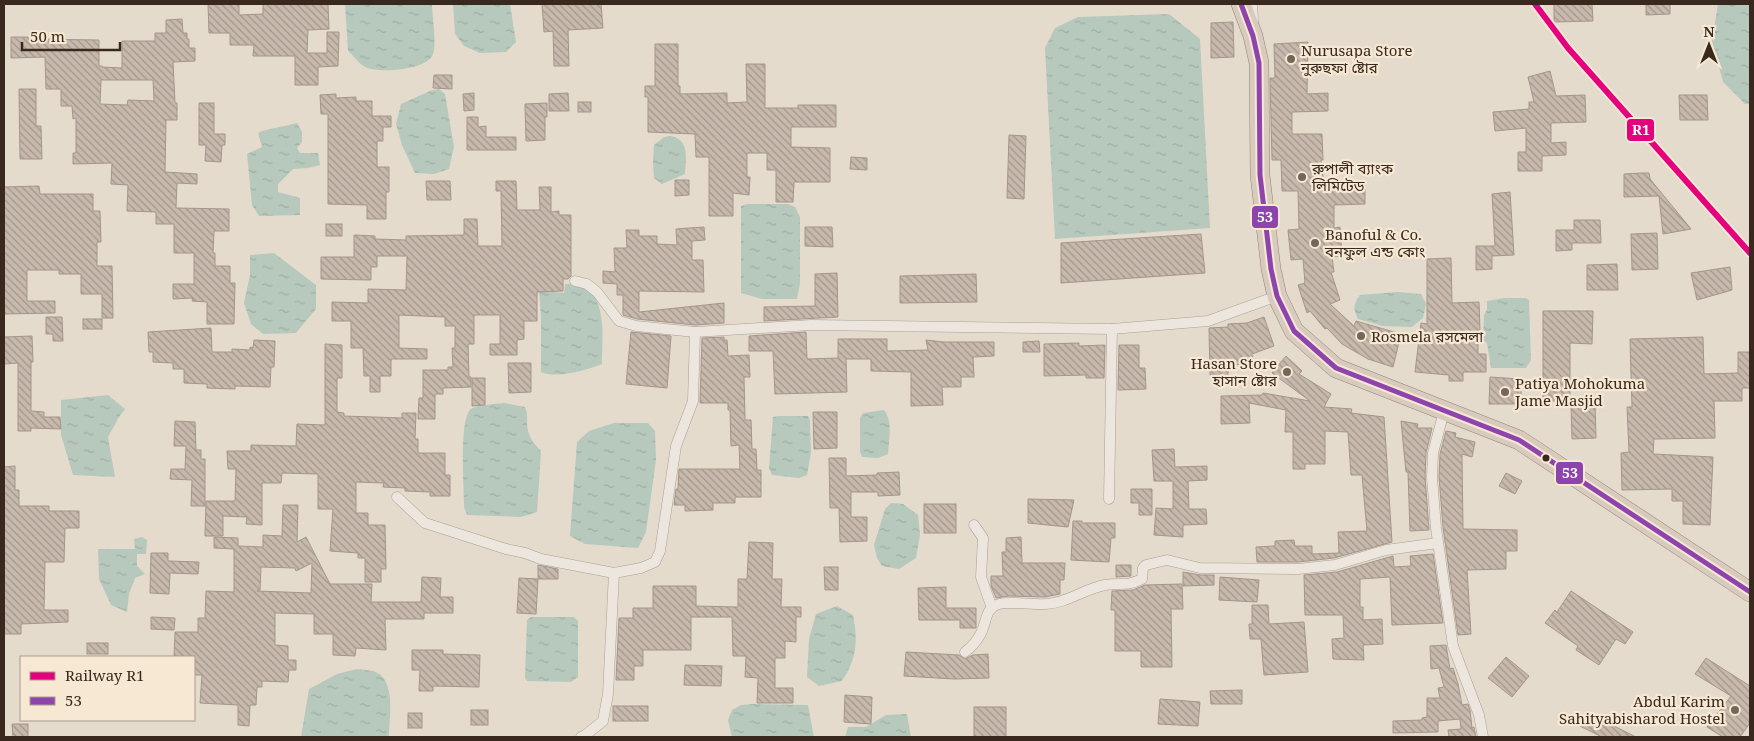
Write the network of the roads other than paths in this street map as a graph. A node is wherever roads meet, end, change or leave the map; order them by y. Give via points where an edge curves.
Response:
1 (1241, 4) edge
2 (1252, 4) edge
3 (1253, 36) junction
4 (575, 281) dead end
5 (1277, 296) junction
6 (1112, 329) junction
7 (695, 332) junction
8 (1444, 411) junction
9 (397, 497) dead end
10 (1109, 499) dead end
11 (974, 525) dead end
12 (1438, 543) junction
13 (614, 573) junction
14 (1750, 592) edge
15 (992, 608) junction
16 (965, 652) dead end
17 (581, 737) edge
18 (1483, 737) edge

1 - 3 highway
2 - 3 street
3 - 5 highway via 1259,63 1260,175
4 - 7 street via 587,284 597,292 619,321 636,326
5 - 6 street via 1208,320
5 - 8 highway via 1294,331 1336,368
6 - 7 street via 811,326
6 - 10 street
7 - 13 street via 693,401 676,446 660,550 655,562
8 - 12 street via 1433,453
8 - 14 highway via 1520,440
9 - 13 street via 425,523 506,550
11 - 15 street via 983,538 981,577
12 - 15 street via 1386,550 1335,565 1298,570 1200,568 1168,560 1146,565 1142,578 1132,584 1106,584 1048,604 999,604
12 - 18 street via 1453,646 1479,715
13 - 17 street via 604,721
15 - 16 street via 982,633

